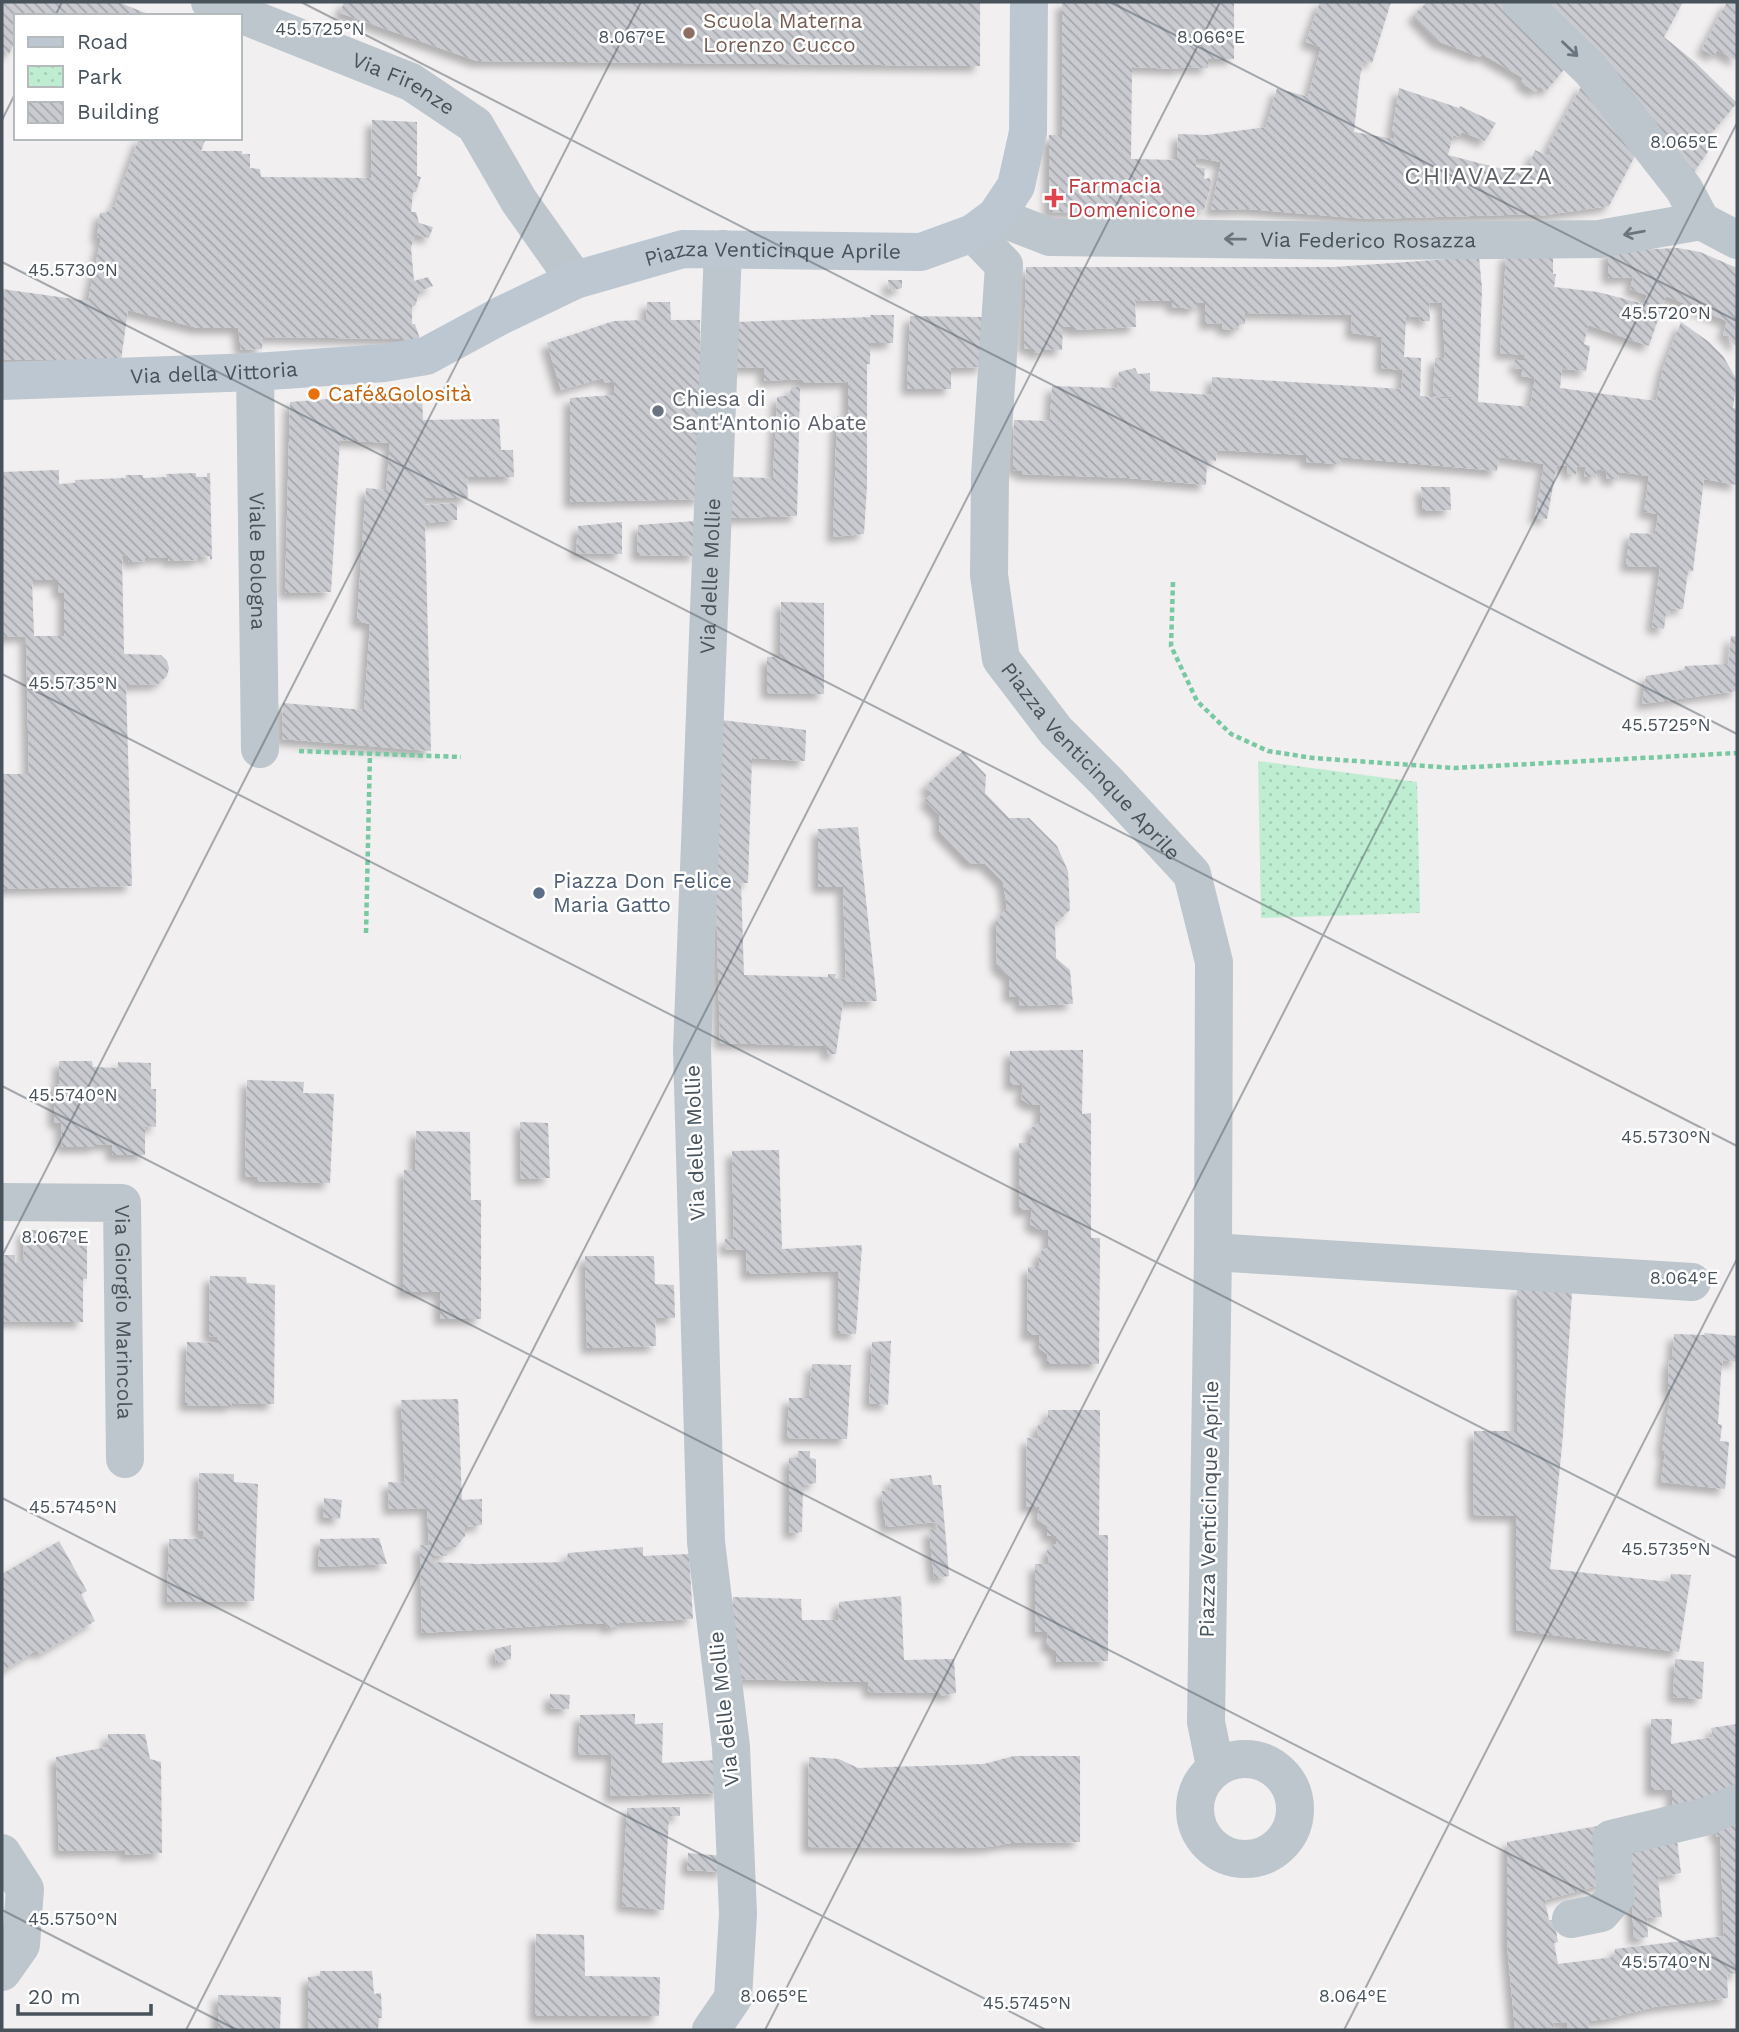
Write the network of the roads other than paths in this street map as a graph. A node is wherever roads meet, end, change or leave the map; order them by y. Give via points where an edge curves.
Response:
1 (209, 2) edge
2 (1029, 2) edge
3 (1521, 2) edge
4 (239, 14) edge
5 (242, 15) edge
6 (1701, 221) junction
7 (984, 225) junction
8 (1737, 240) edge
9 (723, 249) junction
10 (575, 280) junction
11 (426, 356) joint
12 (255, 372) junction
13 (2, 380) edge
14 (260, 749) road end
15 (2, 1202) edge
16 (1213, 1252) junction
17 (1692, 1282) dead end
18 (125, 1459) dead end
19 (1215, 1766) dead end
20 (1737, 1803) edge
21 (2, 1853) edge
22 (1571, 1919) dead end
23 (2, 1972) edge
24 (711, 2030) edge

1 - 4 street, Via Firenze
2 - 7 street via 1028,132 1016,186
3 -> 6 street via 1591,70 1684,189
5 - 10 street, Via Firenze via 411,82 474,125 519,201
6 -> 7 street, Via Federico Rosazza via 1599,239 1050,237
6 - 8 street
7 - 9 street, Piazza Venticinque Aprile via 921,252
7 - 16 street, Piazza Venticinque Aprile via 1004,265 990,476 989,575 1002,659 1056,731 1192,874 1214,962
9 - 10 street, Piazza Venticinque Aprile via 683,249
9 - 24 street, Via delle Mollie via 692,1050 706,1542 731,1747 738,1914 733,1998
10 - 11 street, Piazza Venticinque Aprile
11 - 12 street, Via della Vittoria
12 - 13 street, Via della Vittoria
12 - 14 street, Viale Bologna
15 - 18 street, Via Giorgio Marincola via 122,1203
16 - 17 street
16 - 19 street, Piazza Venticinque Aprile via 1206,1722
20 - 22 street via 1708,1816 1611,1839 1616,1896 1601,1913
21 - 23 street via 25,1889 21,1945

